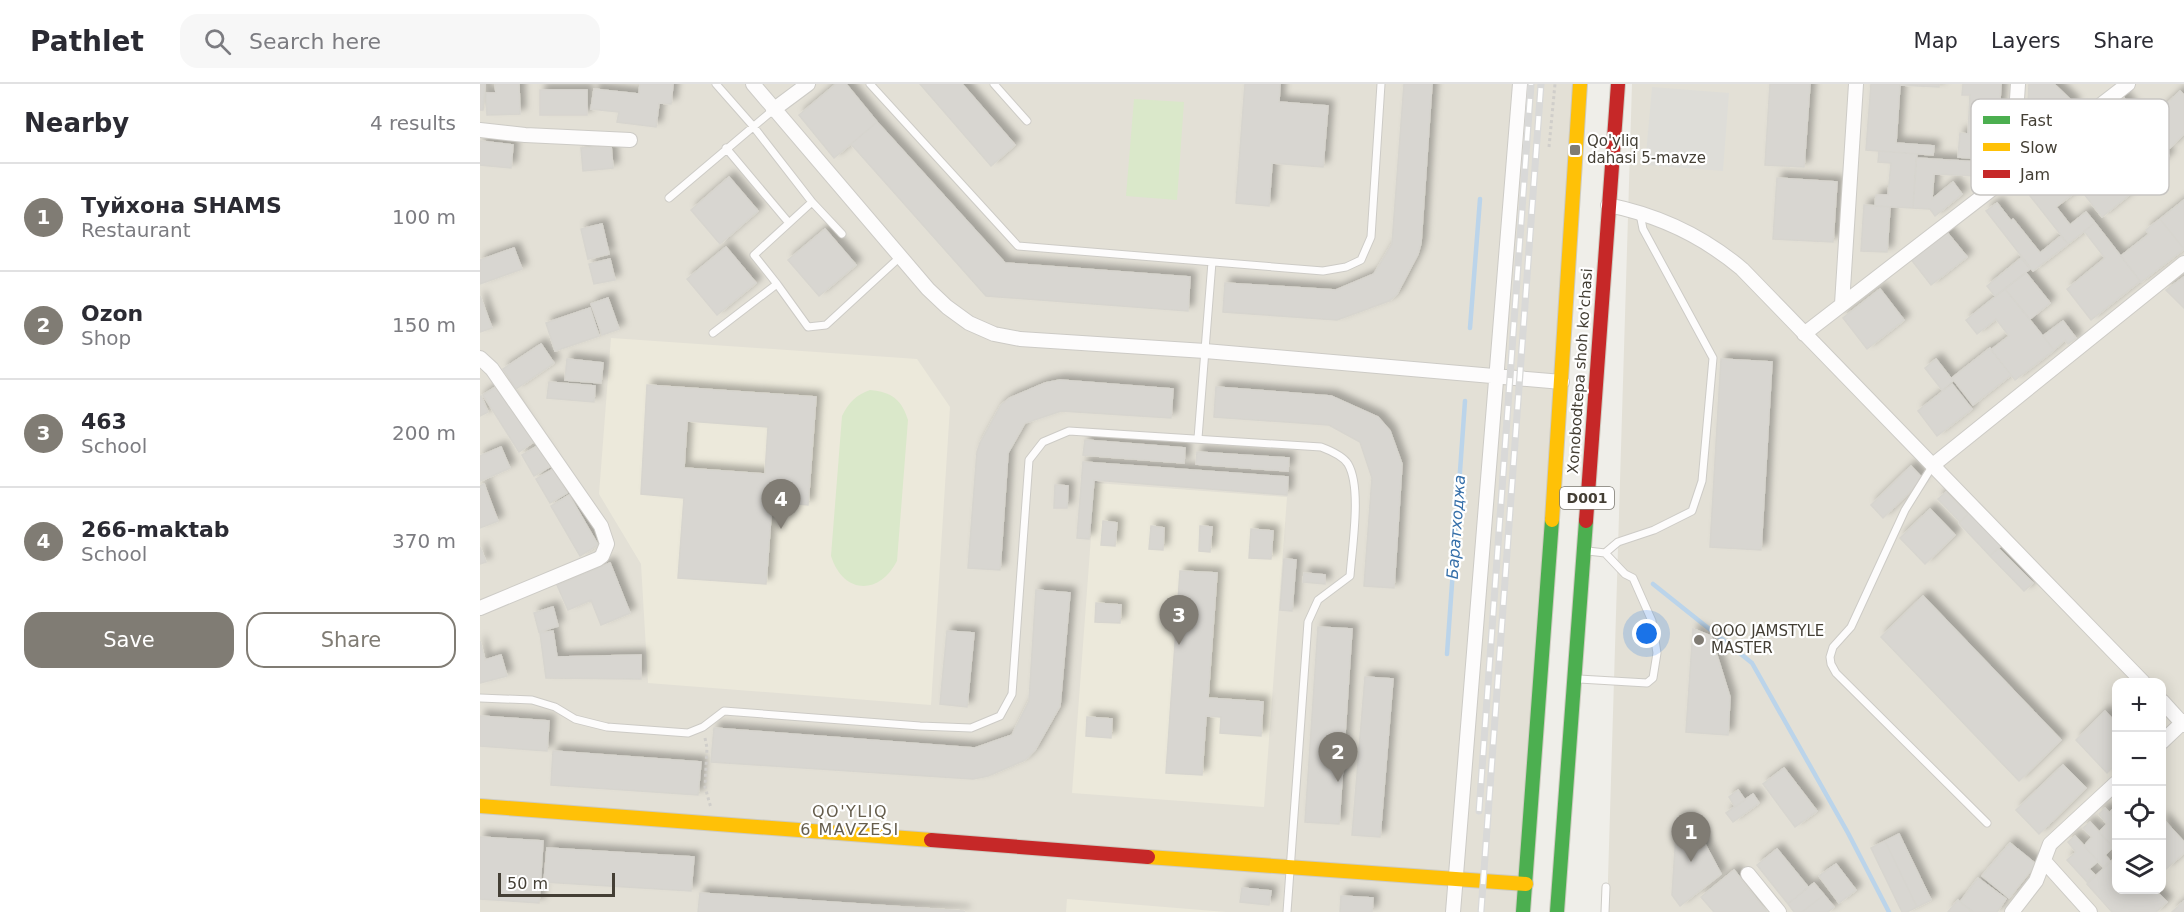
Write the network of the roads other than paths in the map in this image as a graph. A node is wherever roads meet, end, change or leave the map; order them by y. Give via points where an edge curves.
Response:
1 (716, 84) edge
2 (753, 84) edge
3 (808, 84) edge
4 (870, 84) edge
5 (994, 84) edge
6 (1382, 84) edge
7 (1521, 84) edge
8 (1580, 84) edge
9 (1618, 84) edge
10 (1856, 84) edge
11 (2018, 84) edge
12 (2128, 84) edge
13 (2017, 99) edge
14 (2109, 99) edge
15 (773, 110) junction
16 (1027, 121) dead end
17 (753, 126) junction
18 (480, 130) edge
19 (630, 140) dead end
20 (726, 148) junction
21 (1985, 195) edge
22 (669, 198) dead end
23 (812, 202) junction
24 (1608, 205) junction
25 (1639, 212) junction
26 (789, 223) junction
27 (842, 234) dead end
28 (900, 257) junction
29 (1212, 262) junction
30 (2184, 263) edge
31 (777, 284) junction
32 (1842, 304) junction
33 (713, 333) dead end
34 (1804, 334) junction
35 (1205, 351) junction
36 (480, 358) edge
37 (1496, 377) junction
38 (1562, 382) junction
39 (1198, 438) junction
40 (1934, 465) junction
41 (1583, 551) junction
42 (1605, 553) junction
43 (480, 608) edge
44 (2139, 678) edge
45 (1574, 679) junction
46 (480, 698) edge
47 (2166, 705) edge
48 (2183, 723) edge
49 (2166, 738) edge
50 (1552, 752) junction
51 (2113, 786) edge
52 (480, 806) edge
53 (1988, 823) dead end
54 (2045, 862) junction
55 (1289, 868) junction
56 (1748, 874) dead end
57 (1455, 880) junction
58 (1526, 884) junction
59 (1606, 887) dead end
60 (1287, 912) edge
61 (1453, 912) edge
62 (1523, 912) edge
63 (1557, 912) edge
64 (1605, 912) edge
65 (1779, 912) edge
66 (2012, 912) edge
67 (2090, 912) edge

1 - 17 lane
2 - 15 street
3 - 15 street
4 - 29 lane via 1018,246
5 - 16 lane
6 - 29 lane via 1371,237 1360,260 1323,271
7 - 37 street
8 - 38 main road, Xonobodtepa shoh ko'chasi / D001
9 - 24 main road, Xonobodtepa shoh ko'chasi / D001
10 - 32 street
11 - 13 street
12 - 14 street
15 - 17 lane
15 - 28 street
17 - 20 lane
17 - 23 lane
18 - 19 street
20 - 22 lane
20 - 26 lane
21 - 32 street
23 - 26 lane
23 - 27 lane
24 - 25 street
24 - 41 main road, Xonobodtepa shoh ko'chasi / D001
25 - 34 street via 1692,234 1723,253 1760,285
25 - 42 lane via 1643,229 1713,358 1702,481 1692,512 1618,543
26 - 31 lane via 754,255
28 - 31 lane via 826,326 808,327
28 - 35 street via 952,311 994,334
29 - 35 lane
30 - 40 street
31 - 33 lane
32 - 34 street
34 - 40 street
35 - 37 street
35 - 39 lane
36 - 43 street via 492,369 602,526 607,544 598,559
37 - 38 street
37 - 57 street
38 - 50 main road, Xonobodtepa shoh ko'chasi / D001
39 - 46 lane via 1069,431 1043,442 1029,460 1012,694 1000,716 971,728 724,711 688,733 607,727 532,700
39 - 55 lane via 1321,447 1348,463 1356,490 1350,576 1318,600 1308,622
40 - 44 street
40 - 53 lane via 1905,510 1851,627 1833,647 1831,664
41 - 42 lane
41 - 45 main road, Xonobodtepa shoh ko'chasi / D001
42 - 45 lane via 1632,578 1652,621 1657,653 1653,678 1647,683
45 - 50 main road, Xonobodtepa shoh ko'chasi / D001
47 - 48 street
48 - 49 street
50 - 58 main road, Xonobodtepa shoh ko'chasi / D001
50 - 63 main road, Xonobodtepa shoh ko'chasi / D001
51 - 54 street via 2050,844
52 - 55 main road
54 - 66 street
54 - 67 street
55 - 57 main road
55 - 60 lane
56 - 65 street
57 - 58 main road
57 - 61 street
58 - 62 main road, Xonobodtepa shoh ko'chasi / D001
59 - 64 lane

